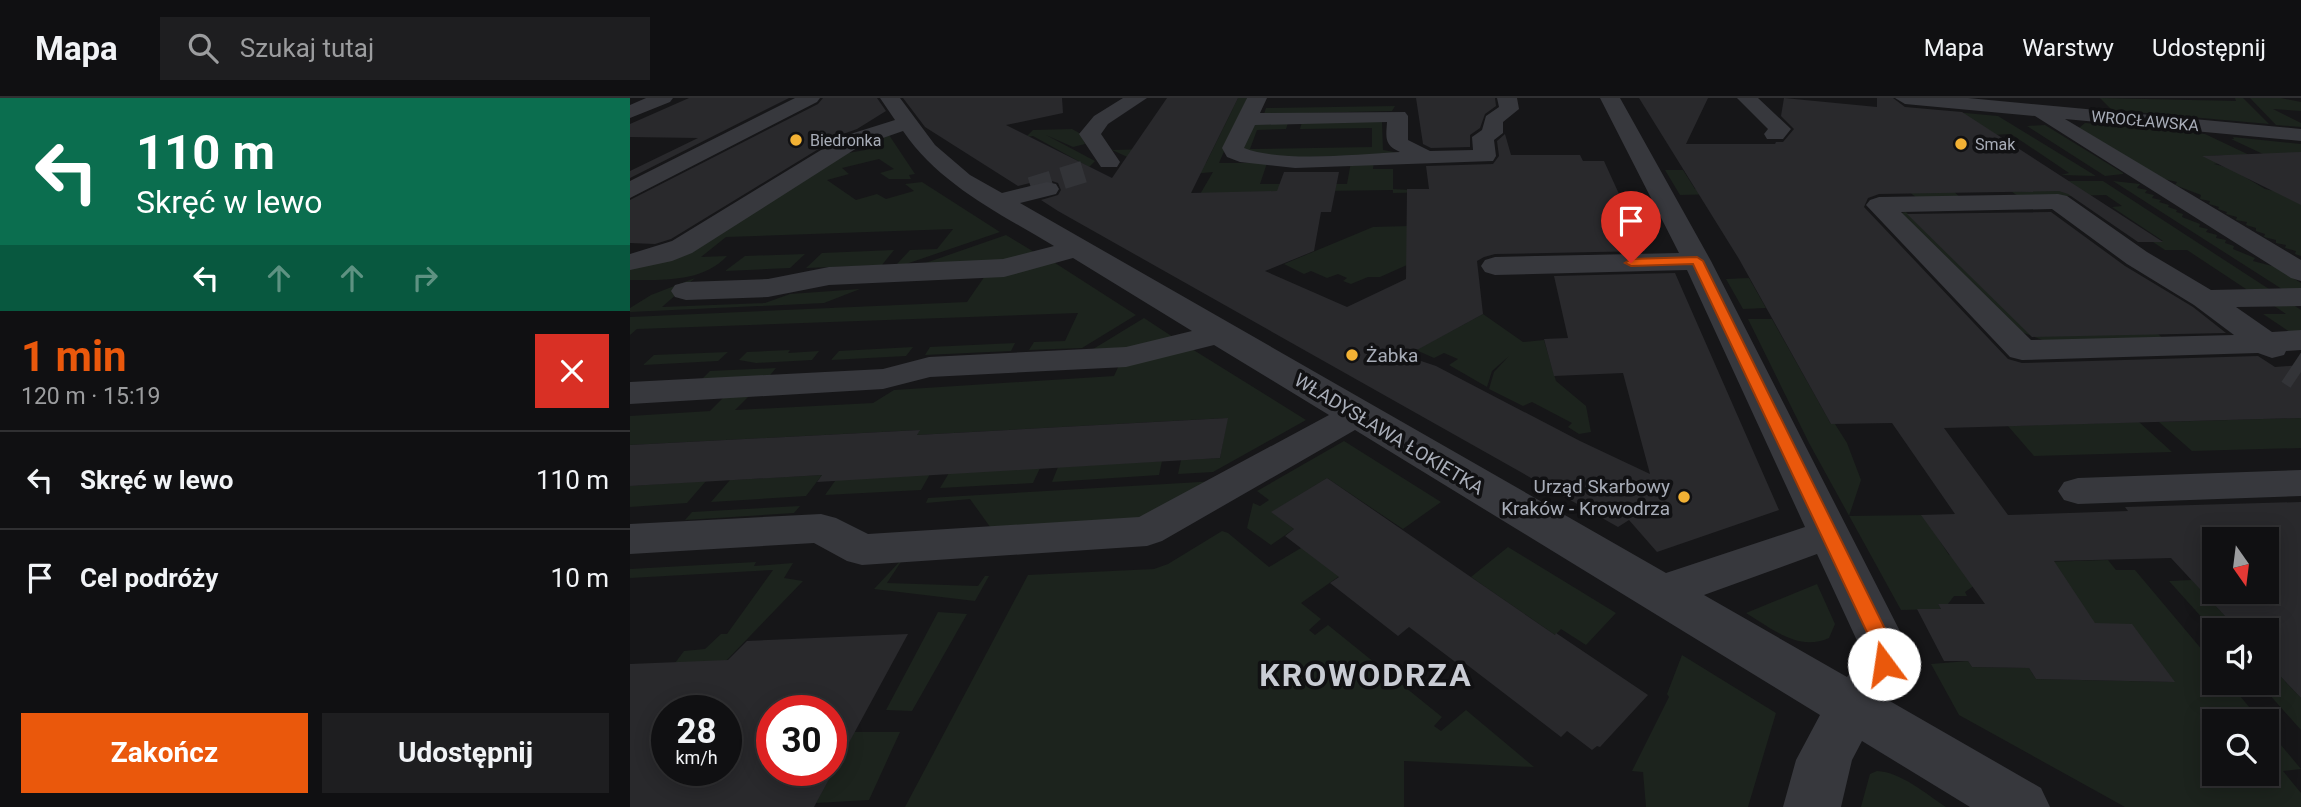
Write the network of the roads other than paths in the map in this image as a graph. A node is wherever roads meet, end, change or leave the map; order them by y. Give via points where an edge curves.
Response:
1 (663, 98) edge
2 (810, 98) edge
3 (890, 98) edge
4 (1137, 98) edge
5 (1507, 98) edge
6 (1610, 98) edge
7 (1747, 98) edge
8 (1905, 98) edge
9 (1252, 108) edge
10 (2036, 110) junction
11 (630, 112) edge
12 (909, 124) junction
13 (1775, 134) dead end
14 (2301, 135) edge
15 (1424, 158) junction
16 (1096, 169) dead end
17 (630, 191) edge
18 (1076, 249) junction
19 (1697, 261) junction
20 (630, 262) edge
21 (1495, 266) dead end
22 (2301, 272) edge
23 (686, 291) dead end
24 (2301, 297) edge
25 (2205, 299) junction
26 (1218, 333) junction
27 (2265, 342) junction
28 (2297, 353) tunnel mouth
29 (630, 393) edge
30 (1355, 415) junction
31 (2301, 483) edge
32 (2078, 491) dead end
33 (1830, 534) junction
34 (630, 539) edge
35 (1660, 593) junction
36 (1856, 708) junction
37 (1812, 807) edge
38 (2021, 807) edge

1 - 11 street
2 - 17 street
3 - 12 street, WŁADYSŁAWA ŁOKIETKA
4 - 16 street via 1101,120 1090,134
5 - 15 street via 1509,109 1493,119 1492,132 1483,137 1485,156
6 - 19 street
7 - 13 street via 1780,129
8 - 10 street, WROCŁAWSKA
9 - 15 street via 1398,116 1397,143
9 - 15 street via 1233,148 1241,156 1275,160
10 - 14 street, WROCŁAWSKA
10 - 22 street
12 - 18 street, WŁADYSŁAWA ŁOKIETKA via 927,150 962,180 1024,193
12 - 20 street via 858,138 682,247
18 - 23 street via 992,269 830,276 768,288
18 - 26 street, WŁADYSŁAWA ŁOKIETKA
19 - 21 street
19 - 33 street
24 - 25 street
25 - 27 street
25 - 27 street via 2137,258 2058,201 1879,205 2022,350
26 - 29 street via 1126,356 929,366 883,379
26 - 30 street, WŁADYSŁAWA ŁOKIETKA
27 - 28 street
30 - 34 street via 1147,531 862,550 821,527
30 - 35 street, WŁADYSŁAWA ŁOKIETKA
31 - 32 street
33 - 35 street
33 - 36 street via 1885,654 1884,664
35 - 36 street, WŁADYSŁAWA ŁOKIETKA
36 - 37 street via 1824,760
36 - 38 street, WŁADYSŁAWA ŁOKIETKA

